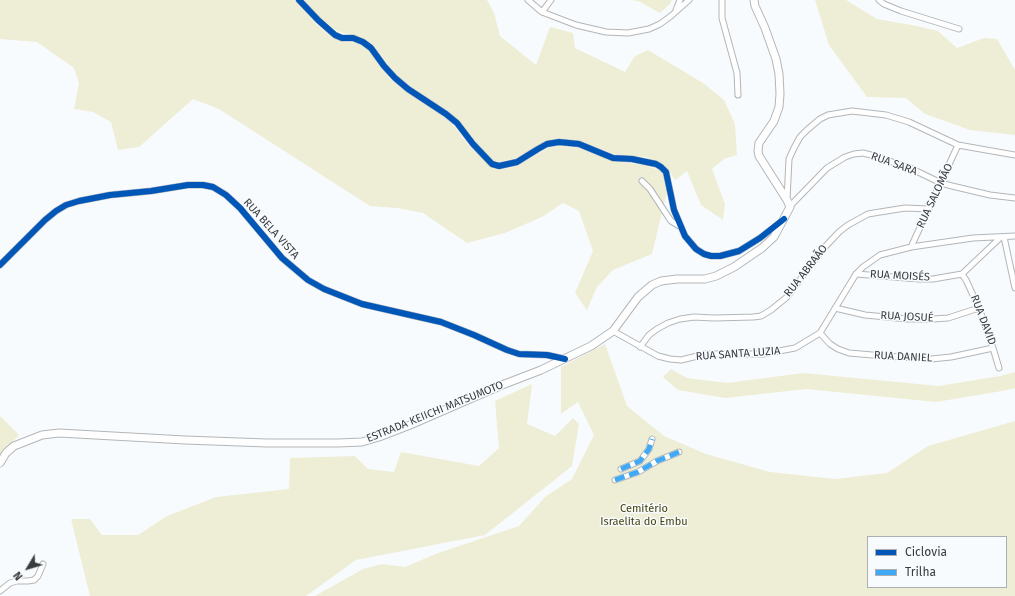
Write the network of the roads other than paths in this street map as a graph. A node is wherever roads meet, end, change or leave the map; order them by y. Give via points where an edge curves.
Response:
1 (299, 0) edge
2 (528, 0) edge
3 (551, 0) edge
4 (680, 0) edge
5 (689, 0) edge
6 (722, 0) edge
7 (754, 0) edge
8 (879, 0) edge
9 (542, 12) junction
10 (676, 12) junction
11 (959, 29) dead end
12 (738, 94) dead end
13 (958, 145) junction
14 (1015, 155) edge
15 (642, 181) dead end
16 (941, 183) junction
17 (1015, 198) edge
18 (789, 203) junction
19 (929, 209) junction
20 (784, 219) junction
21 (680, 226) junction
22 (1015, 236) edge
23 (1002, 237) junction
24 (911, 247) junction
25 (0, 265) edge
26 (856, 274) junction
27 (962, 274) junction
28 (1015, 288) edge
29 (835, 308) junction
30 (979, 308) junction
31 (614, 331) junction
32 (820, 333) junction
33 (640, 346) junction
34 (994, 348) junction
35 (565, 359) junction
36 (999, 368) dead end
37 (652, 439) dead end
38 (679, 452) dead end
39 (0, 463) edge
40 (621, 469) dead end
41 (616, 480) dead end
42 (43, 564) dead end
43 (0, 591) edge

1 - 21 street via 335,34 342,38 353,38 371,48 395,78 457,123 492,164 499,166 517,162 542,147 559,142 579,144 613,158 656,164 666,172
2 - 9 street
3 - 9 street
4 - 10 street
5 - 10 street
6 - 12 street via 722,18 738,73
7 - 18 main road via 776,60 780,94 774,121 759,143 758,151
8 - 11 street via 901,11
9 - 10 street via 606,32 628,33 649,29
13 - 14 street
13 - 16 street, RUA SALOMÃO
13 - 18 street via 909,122 886,115 852,111 828,115 800,138 789,159
15 - 21 street via 671,221
16 - 17 street, RUA SARA via 990,195
16 - 18 street, RUA SARA via 910,168 875,156 854,154 827,168 792,204
16 - 19 street, RUA SALOMÃO
18 - 20 main road, ESTRADA KEIICHI MATSUMOTO
19 - 24 street, RUA SALOMÃO
19 - 33 street, RUA ABRAÃO via 904,208 868,214 848,225 823,249 787,297 761,316 680,319 657,329
20 - 21 street via 750,245 720,256 704,254 696,249
20 - 31 main road, ESTRADA KEIICHI MATSUMOTO via 774,237 762,248 716,276 662,281 652,285 638,297
22 - 23 street, RUA SANTA LUZIA
23 - 24 street, RUA SANTA LUZIA via 973,238
23 - 27 street
23 - 28 street
24 - 26 street, RUA SANTA LUZIA via 880,255
25 - 35 street, RUA BELA VISTA via 45,220 66,205 110,195 203,185 214,187 226,195 282,258 308,280 324,289 362,304 442,322 519,354 556,356
26 - 27 street, RUA MOISÉS via 933,279
26 - 29 street, RUA SANTA LUZIA
27 - 30 street, RUA DAVID
29 - 30 street, RUA JOSUÉ via 865,315 908,319 948,318
29 - 32 street, RUA SANTA LUZIA
30 - 34 street, RUA DAVID
31 - 33 street, RUA SANTA LUZIA
31 - 35 main road, ESTRADA KEIICHI MATSUMOTO
32 - 33 street, RUA SANTA LUZIA via 795,348 763,354 706,354 680,360 658,356
32 - 34 street, RUA DANIEL via 838,349 850,353 884,356 931,359
34 - 36 street, RUA DAVID
35 - 39 main road, ESTRADA KEIICHI MATSUMOTO via 410,425 362,442 267,443 59,433 42,435 14,446 6,452
37 - 40 street via 649,449 640,461
38 - 41 street
42 - 43 street via 34,580 17,581

